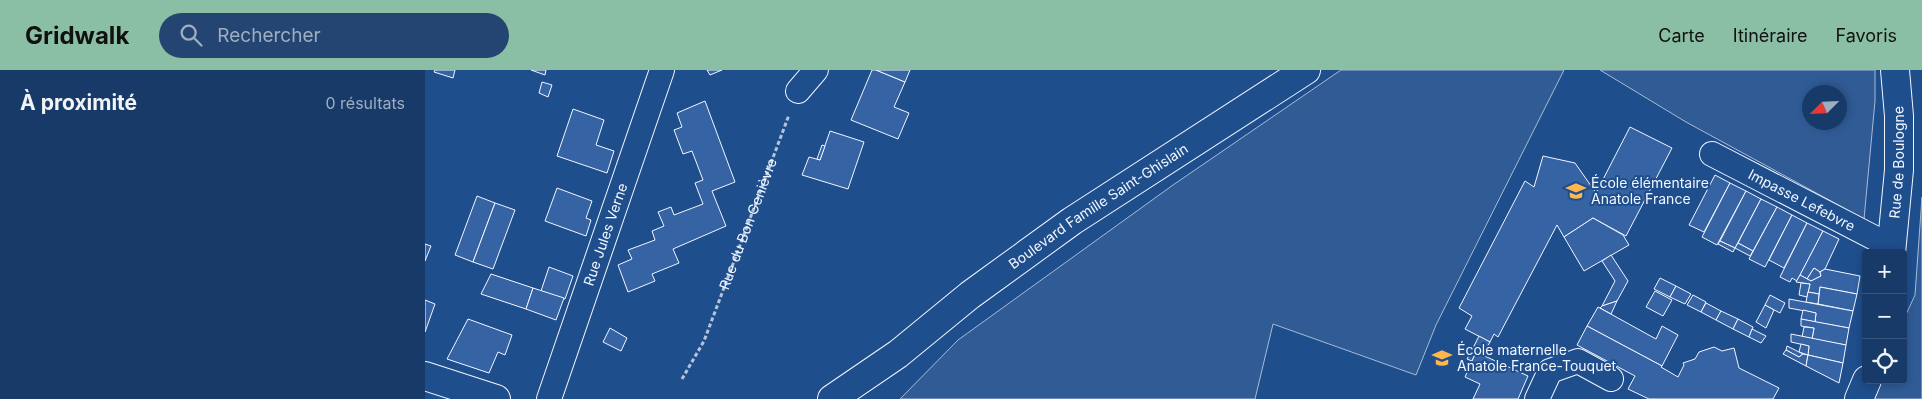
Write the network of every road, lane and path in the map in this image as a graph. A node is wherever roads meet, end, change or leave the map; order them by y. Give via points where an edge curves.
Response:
1 (661, 70) edge
2 (816, 70) edge
3 (1307, 70) edge
4 (1895, 70) edge
5 (798, 91) joint
6 (1712, 154) dead end
7 (1889, 249) edge
8 (1891, 249) edge
9 (898, 354) junction
10 (425, 376) edge
11 (682, 379) dead end
12 (1611, 379) dead end
13 (1865, 384) edge
14 (496, 399) edge
15 (549, 399) edge
16 (832, 399) edge
17 (861, 399) edge
18 (1537, 399) edge
19 (1859, 399) edge

1 - 15 street, Rue Jules Verne
2 - 5 street
3 - 9 main road, Boulevard Famille Saint-Ghislain via 1111,194 1030,250
4 - 8 main road, Rue de Boulogne via 1899,170
5 - 11 path, Rue du Bon Genièvre via 704,341
6 - 7 street, Impasse Lefebvre
9 - 16 main road, Boulevard Famille Saint-Ghislain
9 - 17 main road, Boulevard Famille Saint-Ghislain
10 - 14 main road
12 - 18 street via 1578,361 1550,371
13 - 19 main road

